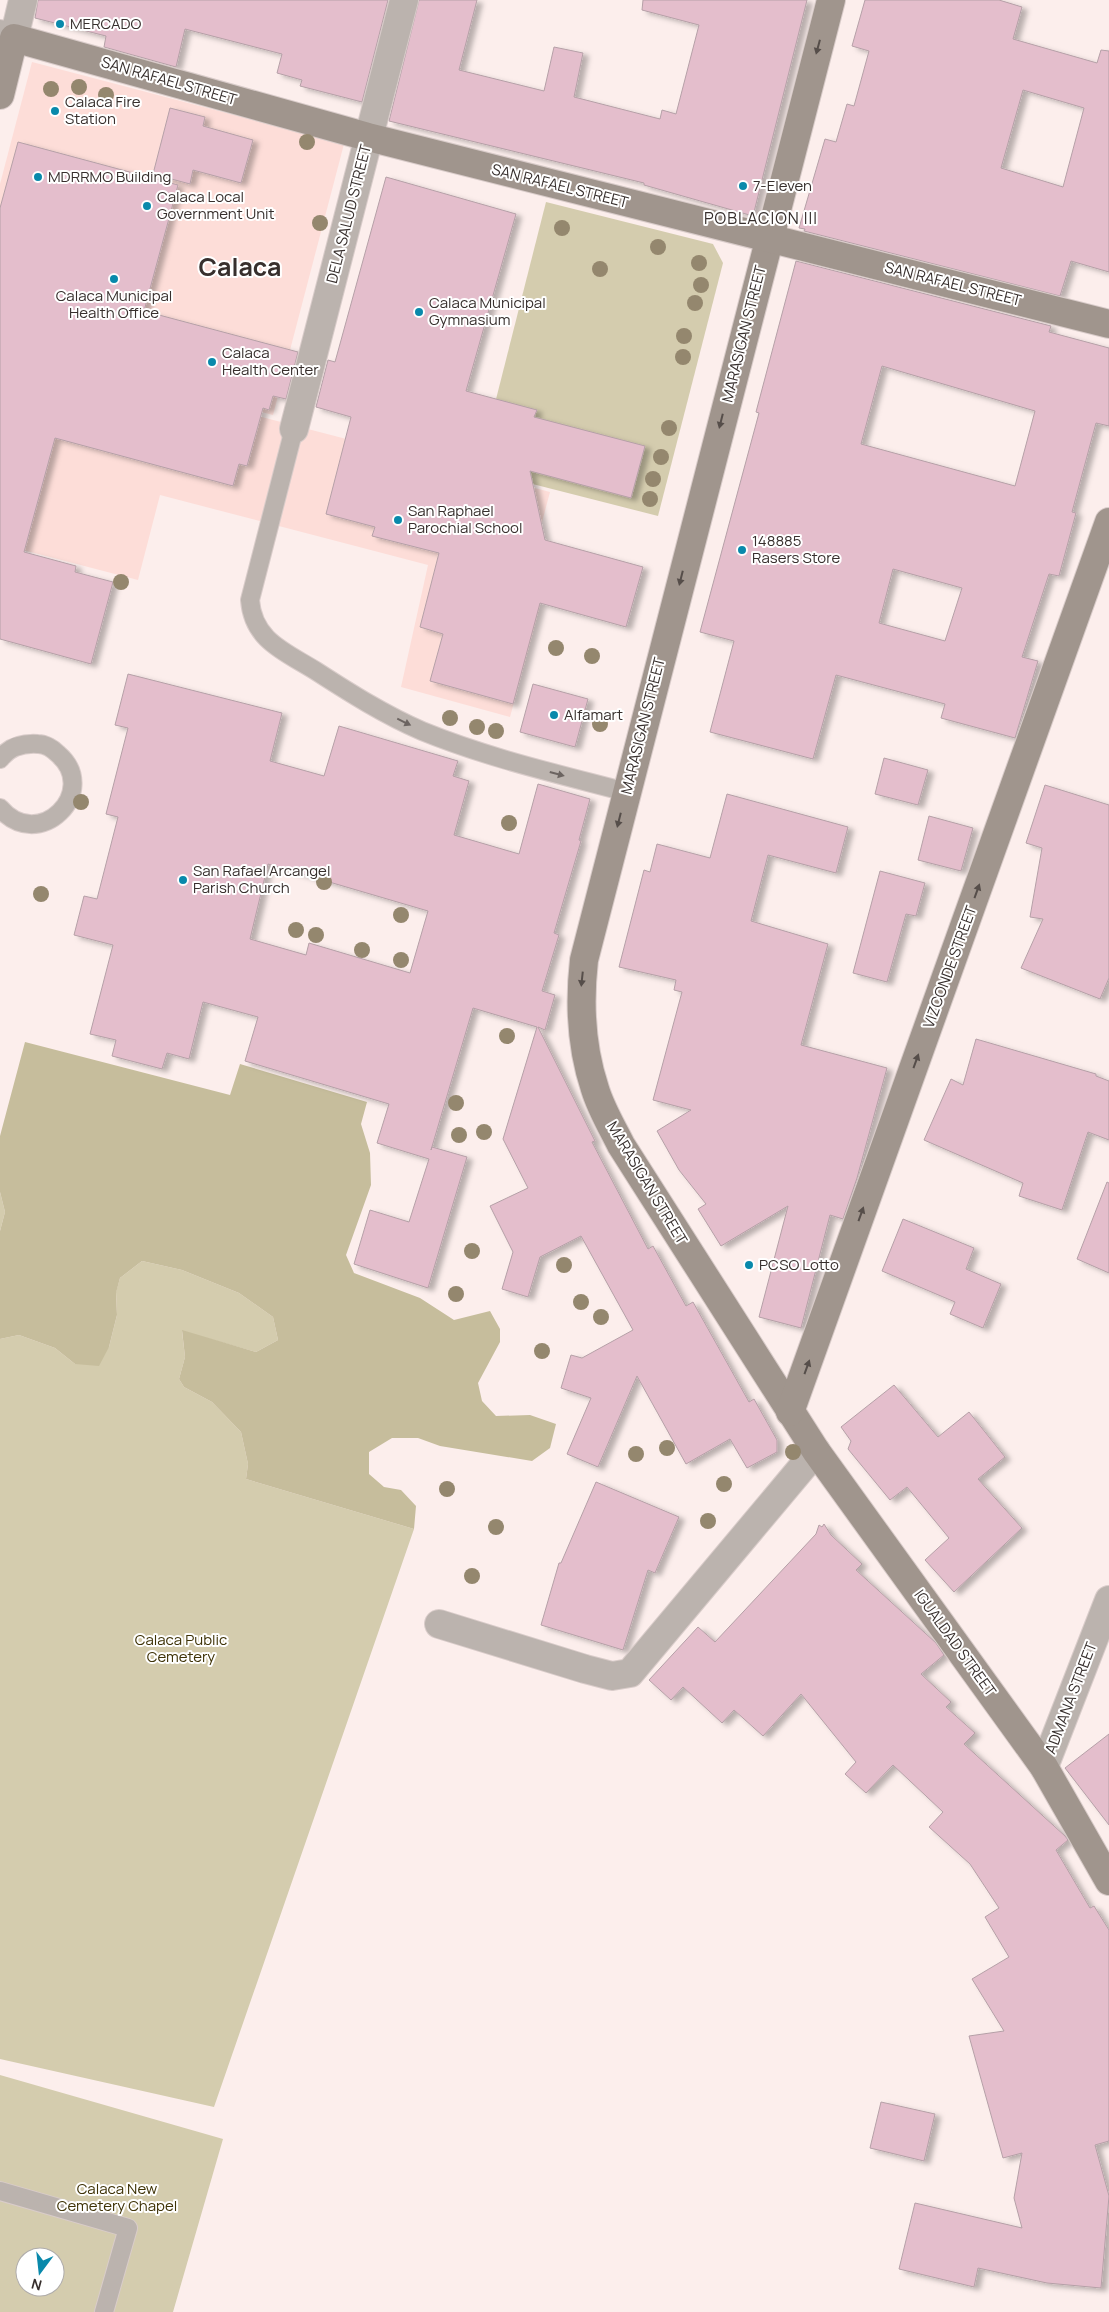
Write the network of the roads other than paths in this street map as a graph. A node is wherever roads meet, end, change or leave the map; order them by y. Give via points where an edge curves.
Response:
1 (23, 0) edge
2 (404, 0) edge
3 (831, 0) edge
4 (7, 36) edge
5 (0, 95) edge
6 (368, 137) junction
7 (768, 238) junction
8 (1109, 324) edge
9 (294, 429) joint
10 (1109, 522) edge
11 (0, 759) edge
12 (626, 792) junction
13 (0, 808) edge
14 (790, 1412) junction
15 (816, 1451) junction
16 (1109, 1600) edge
17 (440, 1624) dead end
18 (1044, 1767) junction
19 (1109, 1881) edge
20 (0, 2190) edge
21 (104, 2312) edge

1 - 4 street
2 - 6 street, DELA SALUD STREET
3 -> 7 street, MARASIGAN STREET
4 - 5 street
4 - 6 street, SAN RAFAEL STREET
6 - 7 street, SAN RAFAEL STREET
6 - 9 street, DELA SALUD STREET
7 - 8 street, SAN RAFAEL STREET
7 -> 12 street, MARASIGAN STREET
9 -> 12 lane via 250,600 251,615 261,634 361,698 420,730 455,744
14 -> 10 street, VIZCONDE STREET
11 - 13 lane via 13,748 40,744 64,758 73,784 65,808 44,823 18,822 6,816
12 -> 14 street, MARASIGAN STREET via 584,960 581,1013 595,1090 621,1145
14 - 15 street, IGUALDAD STREET
15 - 17 street via 630,1673 612,1676
15 - 18 street, IGUALDAD STREET
16 - 18 street, ADMANA STREET
18 - 19 street, IGUALDAD STREET
20 - 21 lane via 128,2228

